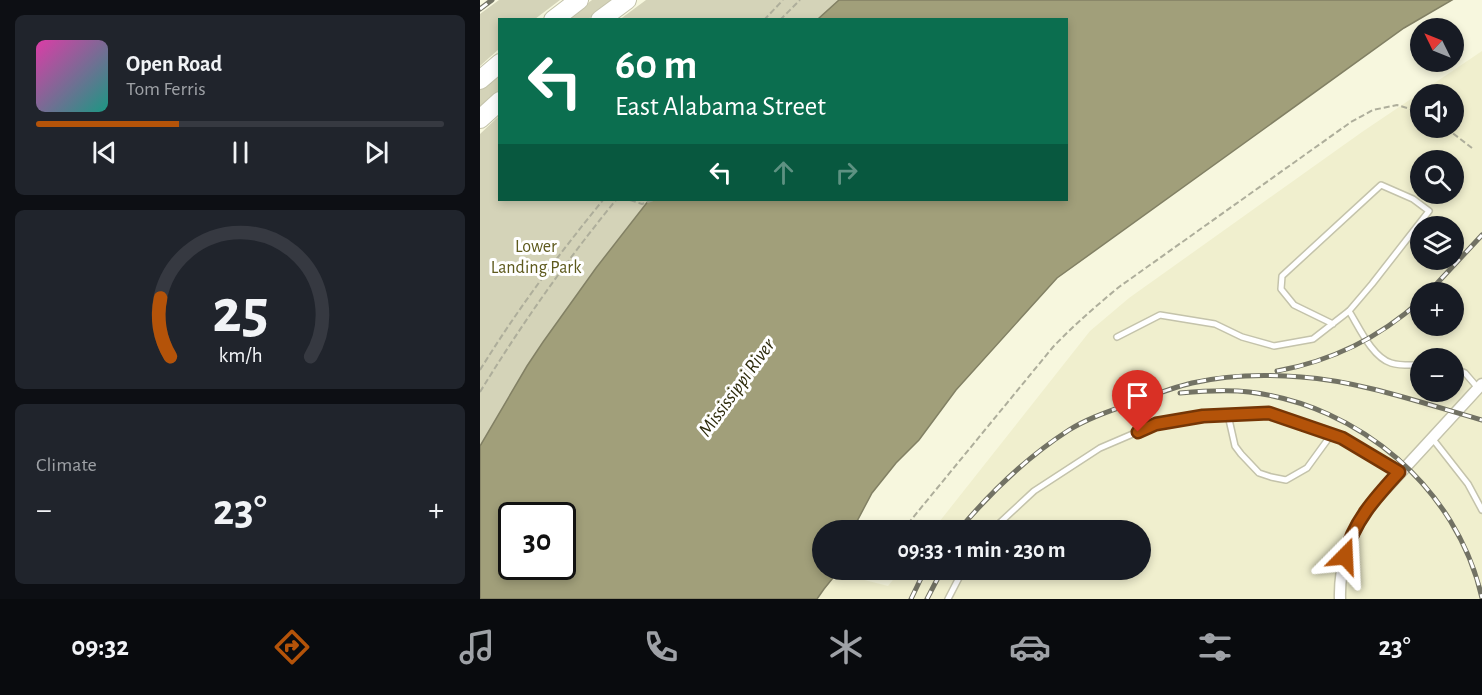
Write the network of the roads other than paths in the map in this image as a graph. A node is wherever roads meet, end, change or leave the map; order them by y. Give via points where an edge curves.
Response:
1 (579, 0) edge
2 (627, 0) edge
3 (556, 18) edge
4 (603, 18) edge
5 (498, 65) edge
6 (480, 80) edge
7 (498, 103) edge
8 (480, 119) edge
9 (1349, 311) junction
10 (1333, 324) junction
11 (1117, 337) dead end
12 (1410, 365) edge
13 (1464, 373) edge
14 (1480, 386) edge
15 (1228, 415) junction
16 (1331, 435) junction
17 (1432, 438) junction
18 (1399, 472) junction
19 (1482, 510) edge
20 (1003, 520) edge
21 (958, 580) edge
22 (948, 599) edge
23 (1340, 599) edge

1 - 3 highway
2 - 4 highway
5 - 6 highway
7 - 8 highway
9 - 10 lane
9 - 10 lane via 1429,211 1381,185 1282,276 1281,289 1294,304
9 - 12 lane via 1385,360
10 - 11 lane via 1313,339 1274,346 1215,324 1160,315
13 - 14 lane
14 - 17 street
15 - 16 lane via 1269,413
15 - 16 lane via 1235,446 1241,454 1259,473 1286,480 1307,468
15 - 20 lane via 1156,424 1100,448 1034,491
16 - 18 lane
17 - 18 street
17 - 19 lane via 1468,484
18 - 23 street via 1358,522 1342,568
21 - 22 lane

